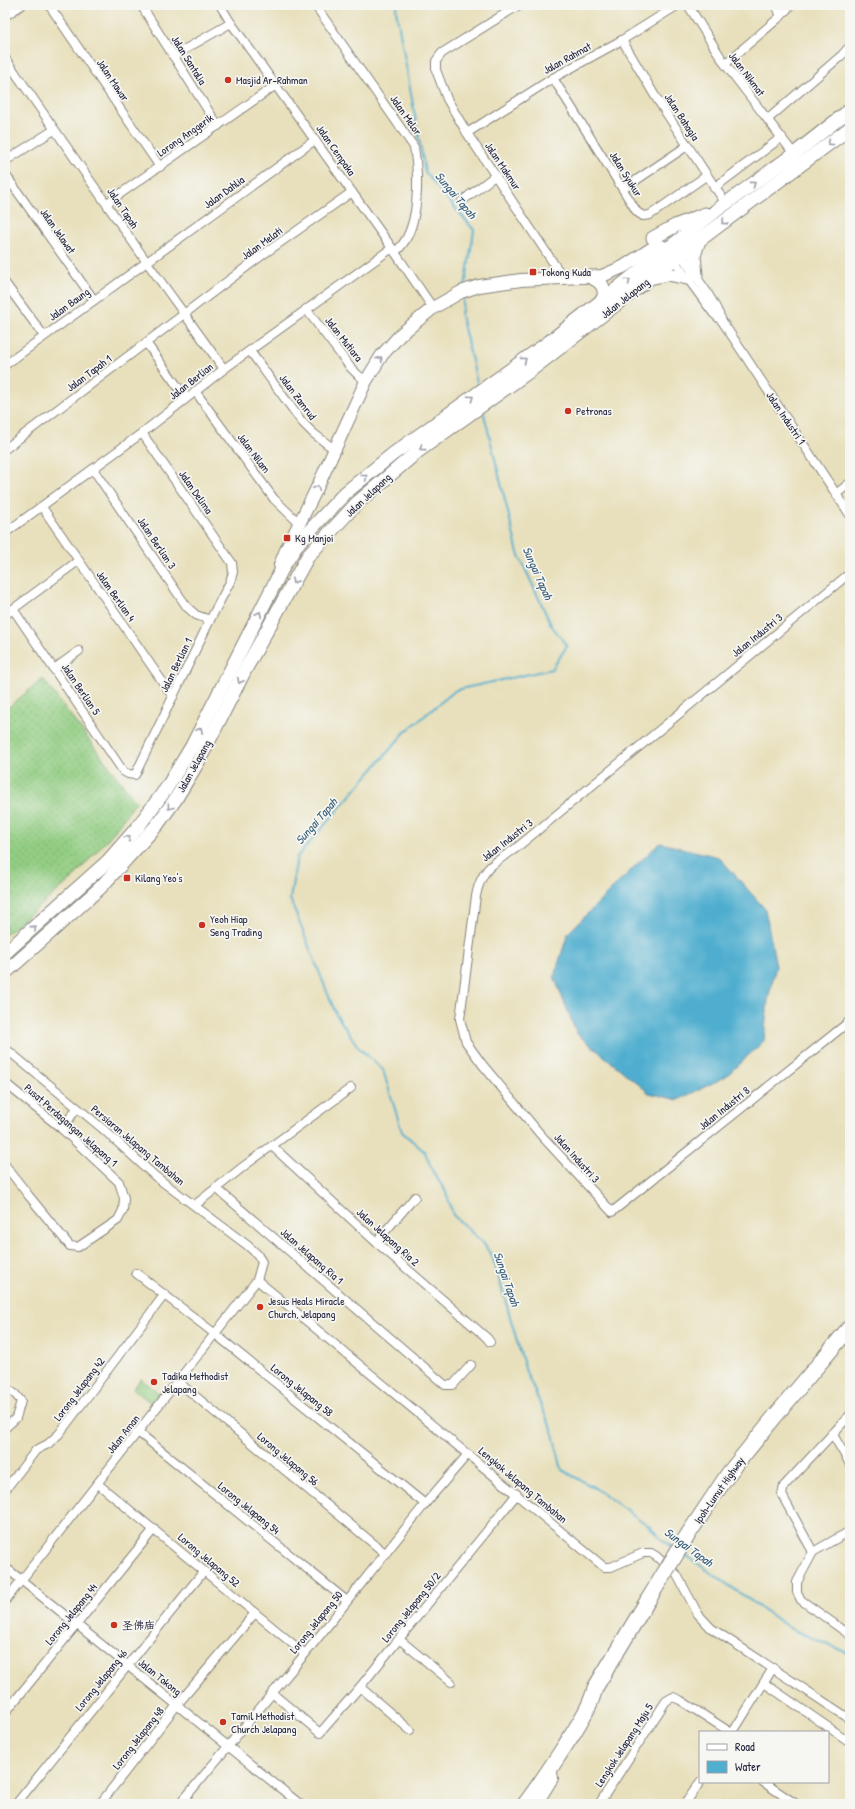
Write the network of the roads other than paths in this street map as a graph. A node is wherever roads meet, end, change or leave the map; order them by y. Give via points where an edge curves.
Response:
1 (22, 5) edge
2 (49, 5) edge
3 (141, 5) edge
4 (220, 5) edge
5 (519, 5) edge
6 (678, 5) edge
7 (688, 5) edge
8 (776, 5) edge
9 (791, 5) edge
10 (318, 6) edge
11 (5, 16) edge
12 (781, 16) junction
13 (231, 23) junction
14 (622, 40) junction
15 (850, 46) edge
16 (173, 56) junction
17 (5, 58) edge
18 (725, 64) junction
19 (552, 78) junction
20 (276, 85) junction
21 (850, 110) edge
22 (768, 119) junction
23 (218, 126) junction
24 (850, 128) edge
25 (54, 130) junction
26 (467, 133) junction
27 (782, 137) junction
28 (315, 140) junction
29 (687, 146) junction
30 (794, 154) junction
31 (5, 161) edge
32 (160, 167) junction
33 (5, 174) edge
34 (496, 175) junction
35 (706, 176) junction
36 (714, 188) junction
37 (622, 189) junction
38 (352, 192) junction
39 (462, 200) dead end
40 (107, 203) junction
41 (723, 206) junction
42 (653, 238) junction
43 (699, 240) junction
44 (394, 250) junction
45 (674, 253) junction
46 (146, 261) junction
47 (590, 277) junction
48 (692, 277) junction
49 (564, 278) junction
50 (651, 278) junction
51 (5, 283) edge
52 (94, 300) junction
53 (603, 300) junction
54 (433, 308) junction
55 (306, 309) junction
56 (186, 315) junction
57 (44, 336) junction
58 (147, 344) junction
59 (250, 351) junction
60 (5, 365) edge
61 (224, 369) junction
62 (366, 380) junction
63 (494, 389) junction
64 (195, 391) junction
65 (186, 398) junction
66 (452, 419) junction
67 (142, 434) junction
68 (5, 449) edge
69 (335, 450) junction
70 (94, 469) junction
71 (850, 483) edge
72 (836, 494) junction
73 (42, 507) junction
74 (850, 515) edge
75 (300, 524) junction
76 (316, 524) junction
77 (5, 533) edge
78 (308, 556) junction
79 (78, 561) junction
80 (232, 563) joint
81 (850, 573) edge
82 (279, 575) junction
83 (13, 609) junction
84 (5, 615) edge
85 (210, 620) junction
86 (79, 651) dead end
87 (54, 669) junction
88 (173, 697) junction
89 (135, 775) joint
90 (5, 953) edge
91 (5, 973) edge
92 (850, 1021) edge
93 (5, 1048) edge
94 (5, 1083) edge
95 (351, 1088) dead end
96 (77, 1108) junction
97 (62, 1129) junction
98 (272, 1146) junction
99 (5, 1165) edge
100 (216, 1188) junction
101 (415, 1197) dead end
102 (195, 1205) junction
103 (612, 1212) joint
104 (376, 1242) junction
105 (136, 1273) dead end
106 (257, 1280) junction
107 (164, 1294) junction
108 (850, 1327) edge
109 (214, 1333) junction
110 (490, 1342) dead end
111 (471, 1365) dead end
112 (177, 1381) junction
113 (5, 1387) edge
114 (850, 1415) edge
115 (5, 1428) edge
116 (138, 1432) junction
117 (832, 1433) junction
118 (468, 1454) junction
119 (850, 1464) edge
120 (98, 1484) junction
121 (5, 1490) edge
122 (517, 1494) junction
123 (425, 1504) junction
124 (154, 1529) junction
125 (850, 1531) edge
126 (813, 1552) junction
127 (386, 1554) junction
128 (5, 1567) edge
129 (204, 1571) junction
130 (21, 1580) junction
131 (5, 1601) edge
132 (347, 1601) junction
133 (255, 1613) junction
134 (76, 1624) junction
135 (849, 1632) edge
136 (399, 1639) junction
137 (305, 1654) junction
138 (127, 1665) junction
139 (773, 1668) junction
140 (451, 1682) dead end
141 (764, 1683) junction
142 (360, 1687) junction
143 (596, 1688) junction
144 (272, 1694) junction
145 (177, 1705) junction
146 (5, 1713) edge
147 (850, 1719) edge
148 (410, 1730) dead end
149 (728, 1731) edge
150 (734, 1731) edge
151 (850, 1742) edge
152 (228, 1745) junction
153 (550, 1770) junction
154 (699, 1783) edge
155 (764, 1783) edge
156 (16, 1804) edge
157 (101, 1804) edge
158 (180, 1804) edge
159 (300, 1804) edge
160 (517, 1804) edge
161 (525, 1804) edge
162 (536, 1804) edge
163 (599, 1804) edge
164 (685, 1804) edge
165 (796, 1804) edge

1 - 11 street
2 - 32 street, Jalan Mawar
3 - 16 street, Jalan Santalia
4 - 13 street, Jalan Cempaka
5 - 26 street, Jalan Makmur via 442,53 436,61 436,70 447,99
6 - 14 street, Jalan Rahmat
7 - 18 street, Jalan Nikmat
8 - 12 street
9 - 12 street
10 - 44 street, Jalan Melor via 414,147 418,169 417,192 410,232 402,246
12 - 18 street
13 - 16 street
13 - 20 street, Jalan Cempaka
14 - 19 street, Jalan Rahmat
14 - 29 street, Jalan Bahagia
15 - 22 street via 842,56
16 - 23 street, Jalan Santalia
17 - 25 street, Jalan Tapah
18 - 22 street, Jalan Nikmat
19 - 26 street, Jalan Rahmat
19 - 37 street, Jalan Syukur
20 - 23 street, Lorong Anggerik
20 - 28 street, Jalan Cempaka
21 - 30 main road, Jalan Jelapang
22 - 27 street, Jalan Nikmat
23 - 32 street, Lorong Anggerik
24 -> 43 main road, Jalan Jelapang
25 - 31 street
25 - 40 street, Jalan Tapah
26 - 34 street, Jalan Makmur
27 - 30 street, Jalan Nikmat
27 - 36 street
28 - 38 street, Jalan Cempaka
28 - 46 street, Jalan Dahlia
29 - 35 street, Jalan Bahagia
29 - 37 street
41 -> 30 main road, Jalan Jelapang
32 - 40 street, Lorong Anggerik
33 - 52 street, Jalan Jelawat
34 - 39 street
34 - 49 street, Jalan Makmur
35 - 36 street, Jalan Bahagia
35 - 37 street, Jalan Syukur via 650,215 643,216 637,212
36 - 41 street, Jalan Bahagia
38 - 44 street, Jalan Cempaka
38 - 56 street, Jalan Melati via 261,256
40 - 46 street, Jalan Tapah
41 - 42 main road
41 - 45 main road, Jalan Jelapang
42 - 45 street via 664,238
42 - 47 street via 614,266
43 - 45 main road, Jalan Jelapang
43 - 48 main road
44 - 54 street, Jalan Cempaka
44 - 55 street, Jalan Berlian
45 - 47 street via 661,245 655,246 616,271
45 - 48 street, Jalan Industri 1
45 - 50 main road, Jalan Jelapang
53 -> 45 main road, Jalan Jelapang
46 - 52 street, Jalan Baung
46 - 56 street, Jalan Tapah
47 - 49 street
47 - 53 main road via 603,287
48 - 50 main road via 668,274
48 - 72 street, Jalan Industri 1 via 713,313 722,321
49 - 54 street via 521,280 479,286 461,292
50 - 63 main road, Jalan Jelapang via 527,373
51 - 57 street
52 - 57 street, Jalan Baung
63 -> 53 main road, Jalan Jelapang
62 -> 54 street via 382,355 401,334
55 - 59 street, Jalan Berlian
55 - 62 street, Jalan Mutiara via 350,367
56 - 58 street, Jalan Tapah 1
56 - 61 street, Jalan Tapah
57 - 60 street, Jalan Baung
58 - 65 street
58 - 68 street, Jalan Tapah 1
59 - 61 street, Jalan Berlian
59 - 69 street, Jalan Zamrud via 302,422
61 - 64 street, Jalan Berlian
62 - 69 street
63 - 66 main road, Jalan Jelapang
64 - 65 street, Jalan Berlian
64 - 75 street, Jalan Nilam via 274,499
65 - 67 street, Jalan Berlian
76 -> 66 main road, Jalan Jelapang via 345,493 393,454
66 -> 78 main road, Jalan Jelapang via 357,503
67 - 70 street, Jalan Berlian
67 - 80 street, Jalan Delima
75 -> 69 street
70 - 73 street, Jalan Berlian
70 - 85 street, Jalan Berlian 3 via 187,607 196,615
71 - 72 street
72 - 74 street, Jalan Industri 1
73 - 77 street, Jalan Berlian
73 - 79 street, Jalan Berlian 4
75 - 82 street via 280,563
76 - 78 main road via 306,544
76 - 82 main road, Jalan Jelapang via 299,542
78 - 82 main road via 297,558
78 -> 91 main road, Jalan Jelapang via 198,762 157,825 100,888
79 - 83 street
79 - 88 street, Jalan Berlian 4
80 - 85 street, Jalan Berlian 1 via 230,582
81 - 103 street, Jalan Industri 3 via 485,871 478,885 460,1019 466,1042 540,1134
90 -> 82 main road, Jalan Jelapang via 108,861 166,789 192,746
83 - 84 street
83 - 87 street, Jalan Berlian 5
85 - 88 street, Jalan Berlian 1
86 - 87 street
87 - 89 street, Jalan Berlian 5 via 124,771
88 - 89 street, Jalan Berlian 1
92 - 103 street, Jalan Industri 8
93 - 96 street, Persiaran Jelapang Tambahan
94 - 97 street, Pusat Perdagangan Jelapang 1
95 - 98 street
96 - 97 street
96 - 102 street, Persiaran Jelapang Tambahan via 156,1177
97 - 99 street, Pusat Perdagangan Jelapang 1 via 119,1182 124,1198 123,1210 118,1220 78,1247 70,1246
98 - 100 street
98 - 104 street, Jalan Jelapang Ria 2
100 - 102 street
100 - 111 street, Jalan Jelapang Ria 1 via 445,1385 453,1384
101 - 104 street
102 - 106 street, Persiaran Jelapang Tambahan via 257,1254 262,1262
104 - 110 street, Jalan Jelapang Ria 2
105 - 107 street, Lorong Jelapang 58
106 - 109 street, Jalan Aman
106 - 118 street, Lengkok Jelapang Tambahan
107 - 109 street, Lorong Jelapang 58
107 - 121 street, Lorong Jelapang 42 via 59,1434 36,1450
108 - 143 highway, Ipoh-Lumut Highway, bridge via 730,1473 689,1533
109 - 112 street, Jalan Aman
109 - 123 street, Lorong Jelapang 58
112 - 116 street, Jalan Aman
112 - 127 street, Lorong Jelapang 56
113 - 115 street via 21,1402 16,1418
114 - 117 street
116 - 120 street, Jalan Aman
116 - 132 street, Lorong Jelapang 54
117 - 119 street
117 - 126 street via 782,1491
118 - 122 street, Lengkok Jelapang Tambahan
118 - 123 street, Lorong Jelapang 50
120 - 124 street, Lorong Jelapang 52
120 - 130 street, Jalan Aman
122 - 136 street, Lorong Jelapang 50/2
122 - 139 street, Lengkok Jelapang Tambahan via 604,1567 611,1567 643,1553 656,1556 677,1575 698,1614 711,1628
123 - 127 street, Lorong Jelapang 50
124 - 129 street, Lorong Jelapang 52
124 - 134 street, Lorong Jelapang 44
125 - 126 street
126 - 135 street via 797,1582 797,1592 801,1600
127 - 132 street, Lorong Jelapang 50
128 - 130 street, Jalan Tokong
129 - 133 street, Lorong Jelapang 52
129 - 138 street, Lorong Jelapang 46
130 - 131 street, Jalan Aman
130 - 134 street, Jalan Tokong
132 - 137 street, Lorong Jelapang 50
133 - 137 street, Lorong Jelapang 52
133 - 145 street, Lorong Jelapang 48
134 - 138 street, Jalan Tokong
134 - 146 street, Lorong Jelapang 44
136 - 140 street
136 - 142 street, Lorong Jelapang 50/2
137 - 144 street, Lorong Jelapang 50
138 - 145 street, Jalan Tokong
138 - 156 street, Lorong Jelapang 46
139 - 141 street
139 - 147 street
141 - 150 street
141 - 151 street
142 - 144 street, Lorong Jelapang 50/2 via 320,1733
142 - 148 street
143 - 153 highway, Ipoh-Lumut Highway via 592,1700
143 - 160 highway, Ipoh-Lumut Highway
144 - 152 street, Lorong Jelapang 50
145 - 152 street, Jalan Tokong
145 - 157 street, Lorong Jelapang 48
149 - 163 street, Lengkok Jelapang Maju 5 via 673,1697 666,1701
152 - 158 street, Lorong Jelapang 50
152 - 159 street, Jalan Tokong
153 - 161 highway, Ipoh-Lumut Highway
153 - 162 street via 552,1778
154 - 164 street
155 - 165 street

